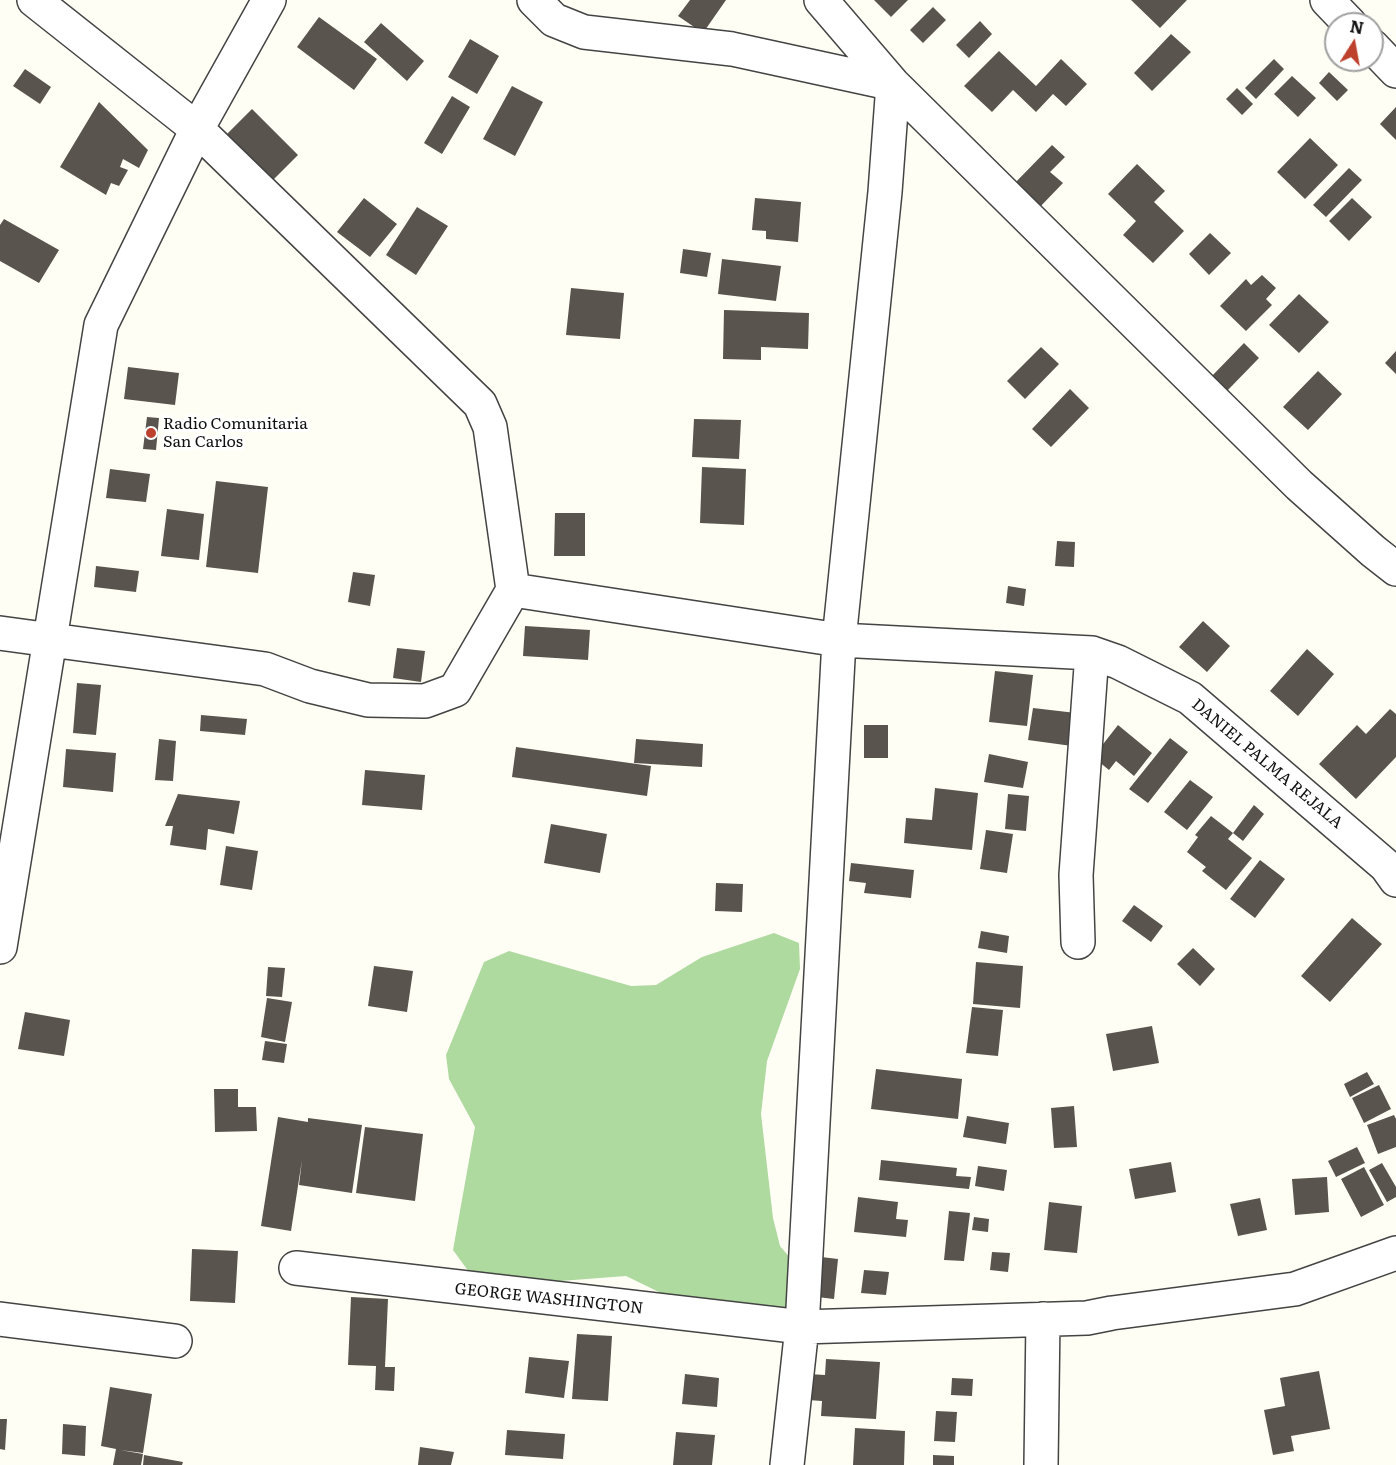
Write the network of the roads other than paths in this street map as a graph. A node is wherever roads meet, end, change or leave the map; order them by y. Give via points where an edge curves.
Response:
1 (34, 0) edge
2 (269, 0) edge
3 (534, 0) edge
4 (821, 0) edge
5 (1327, 0) edge
6 (1338, 12) edge
7 (1384, 58) edge
8 (1396, 71) edge
9 (893, 84) junction
10 (197, 129) junction
11 (1396, 569) edge
12 (513, 590) junction
13 (0, 633) edge
14 (839, 640) junction
15 (49, 641) junction
16 (1092, 653) junction
17 (1396, 880) edge
18 (1078, 942) dead end
19 (0, 947) edge
20 (1396, 1253) edge
21 (296, 1268) dead end
22 (0, 1319) edge
23 (1044, 1319) junction
24 (802, 1328) junction
25 (175, 1341) dead end
26 (787, 1465) edge
27 (1041, 1465) edge

1 - 10 street
2 - 10 street
3 - 9 street via 554,20 584,32 732,49
4 - 9 street
5 - 6 street
7 - 8 street
9 - 11 street via 1299,484
9 - 14 street
10 - 12 street via 480,404 490,427
10 - 15 street via 101,325
12 - 14 street, DANIEL PALMA REJALA
12 - 15 street via 455,690 425,700 368,700 310,686 265,669
13 - 15 street
14 - 16 street, DANIEL PALMA REJALA
14 - 24 street
15 - 19 street
16 - 17 street, DANIEL PALMA REJALA via 1190,698 1386,866
16 - 18 street via 1076,875
20 - 23 street, GEORGE WASHINGTON via 1295,1289 1087,1318
21 - 24 street, GEORGE WASHINGTON
22 - 25 street
23 - 24 street, GEORGE WASHINGTON
23 - 27 street
24 - 26 street

